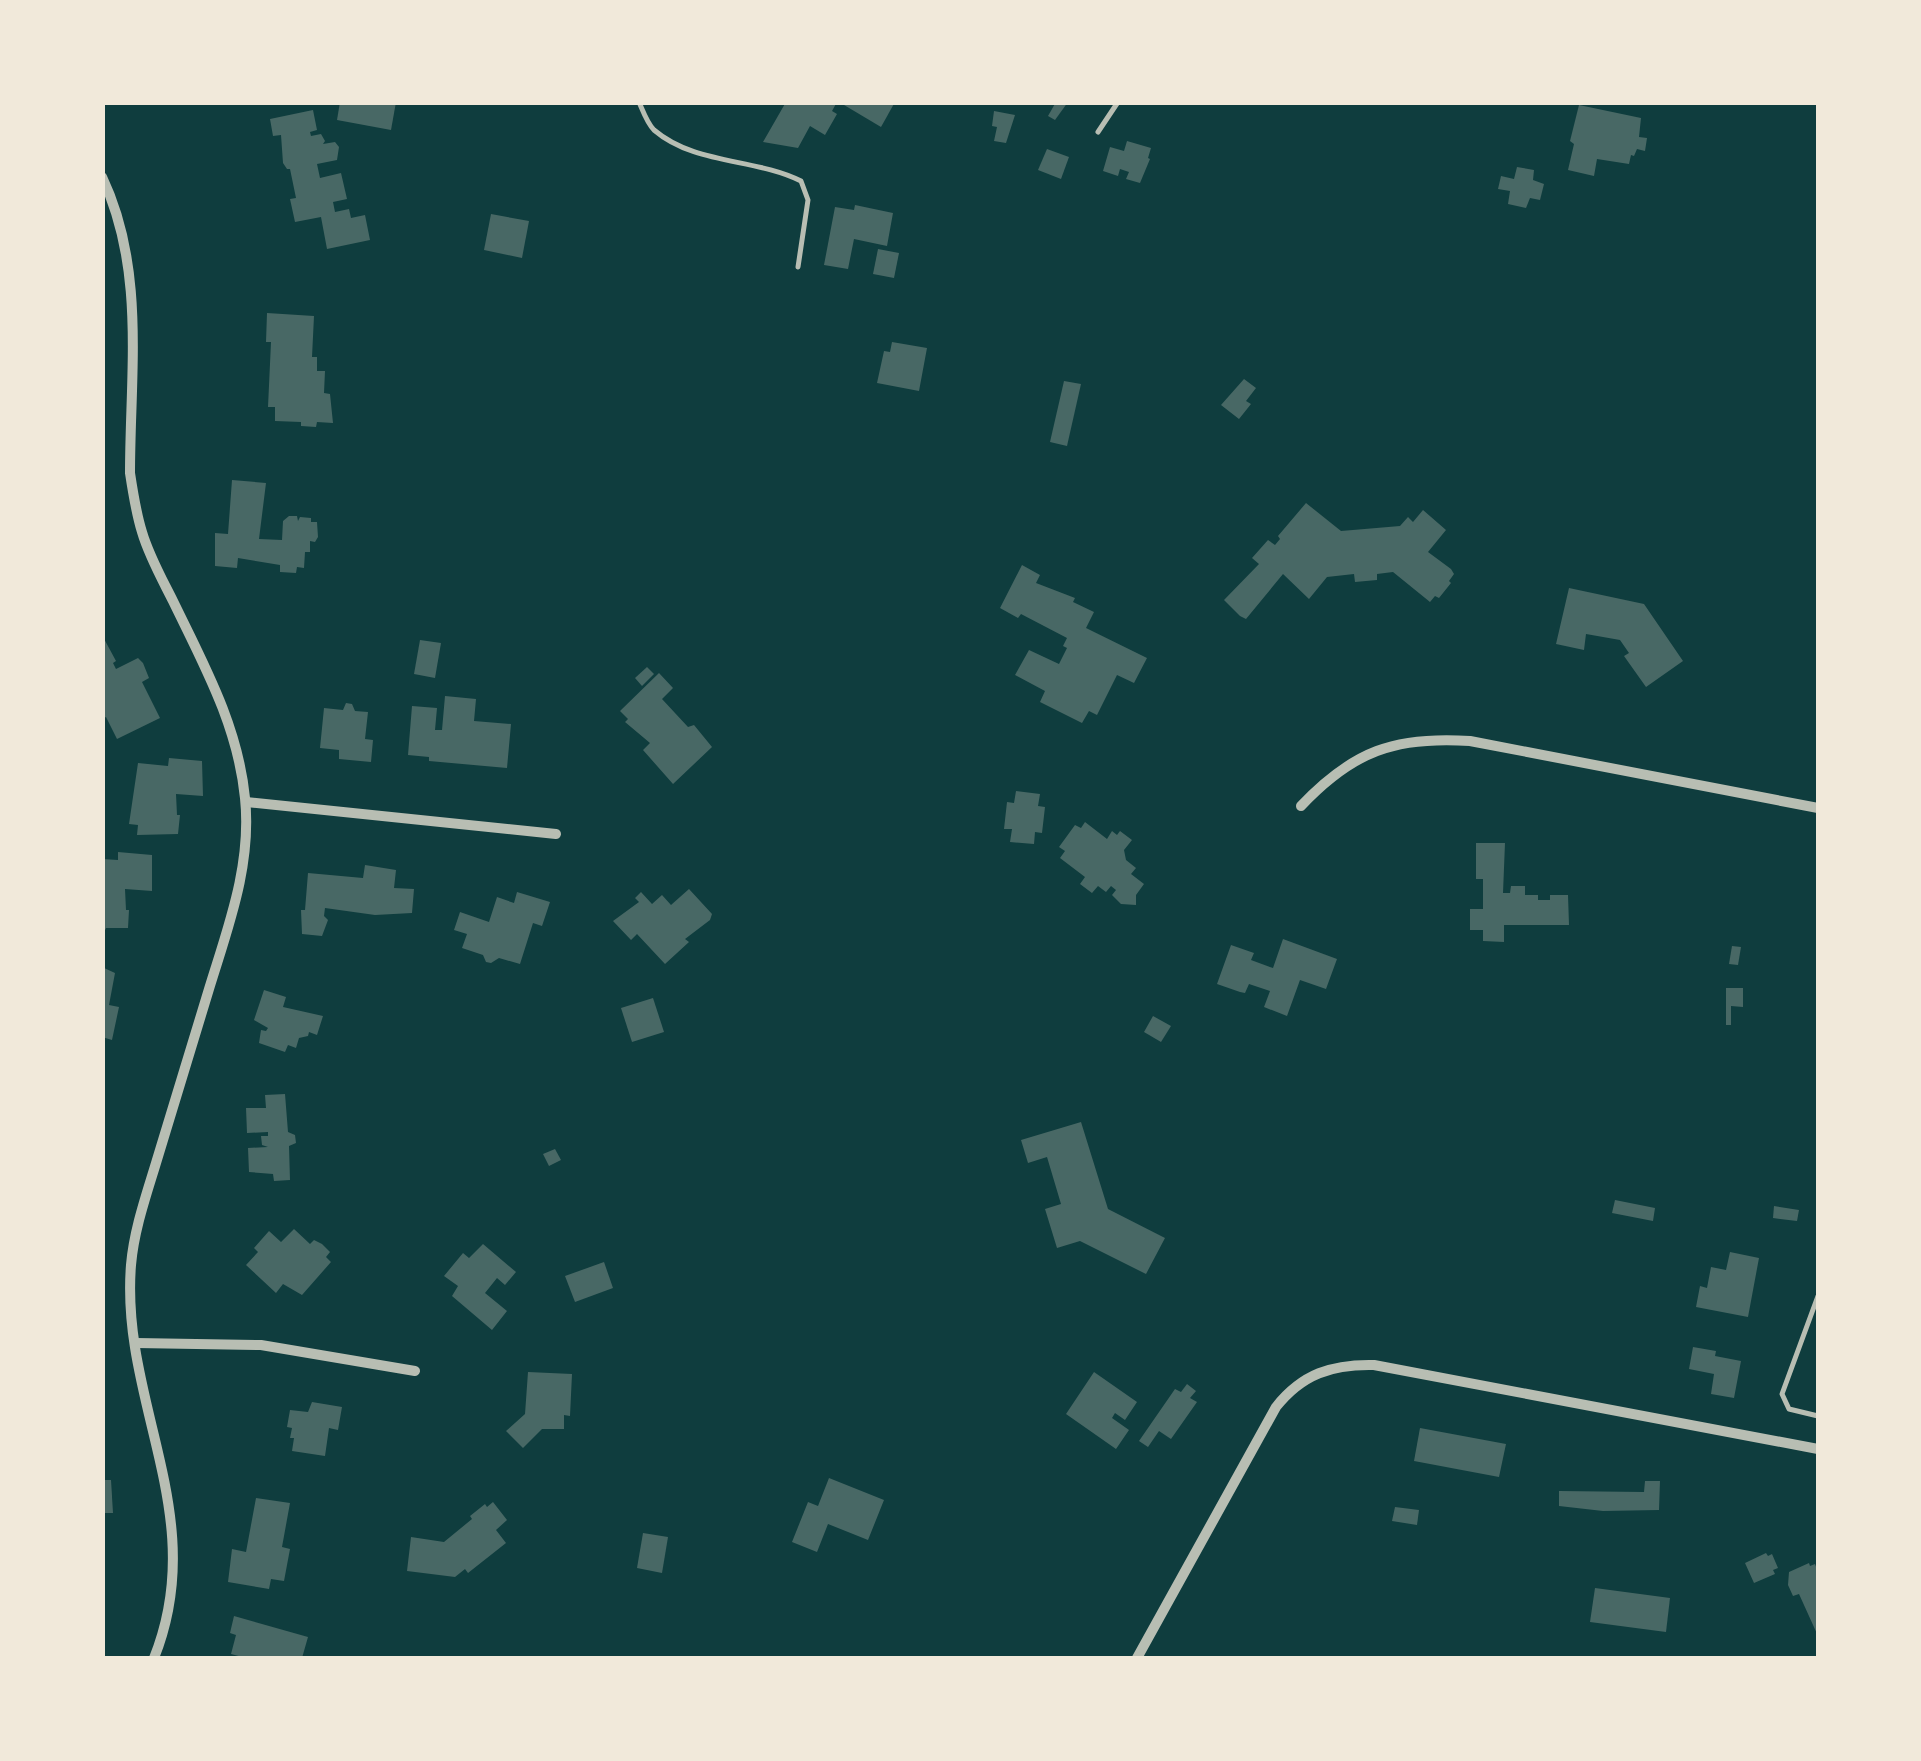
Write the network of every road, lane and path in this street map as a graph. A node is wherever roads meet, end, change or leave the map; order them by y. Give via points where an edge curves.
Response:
1 (639, 102) edge
2 (1118, 102) edge
3 (1098, 132) dead end
4 (102, 177) edge
5 (798, 267) dead end
6 (246, 802) junction
7 (1301, 806) dead end
8 (1818, 808) edge
9 (556, 834) dead end
10 (1818, 1296) edge
11 (136, 1343) junction
12 (416, 1371) dead end
13 (1818, 1416) edge
14 (1818, 1449) edge
15 (154, 1658) edge
16 (1136, 1658) edge

1 - 5 lane via 651,128 686,150 801,181 808,200
2 - 3 lane
4 - 6 street via 131,269 130,473 142,535 229,722
6 - 9 street
6 - 11 street via 234,906 136,1230 130,1300
7 - 8 street via 1344,765 1371,751 1436,739
10 - 13 lane via 1782,1394 1789,1409
11 - 12 street via 261,1345
11 - 15 street via 174,1540 170,1612
14 - 16 street via 1374,1365 1324,1370 1290,1388 1276,1407

